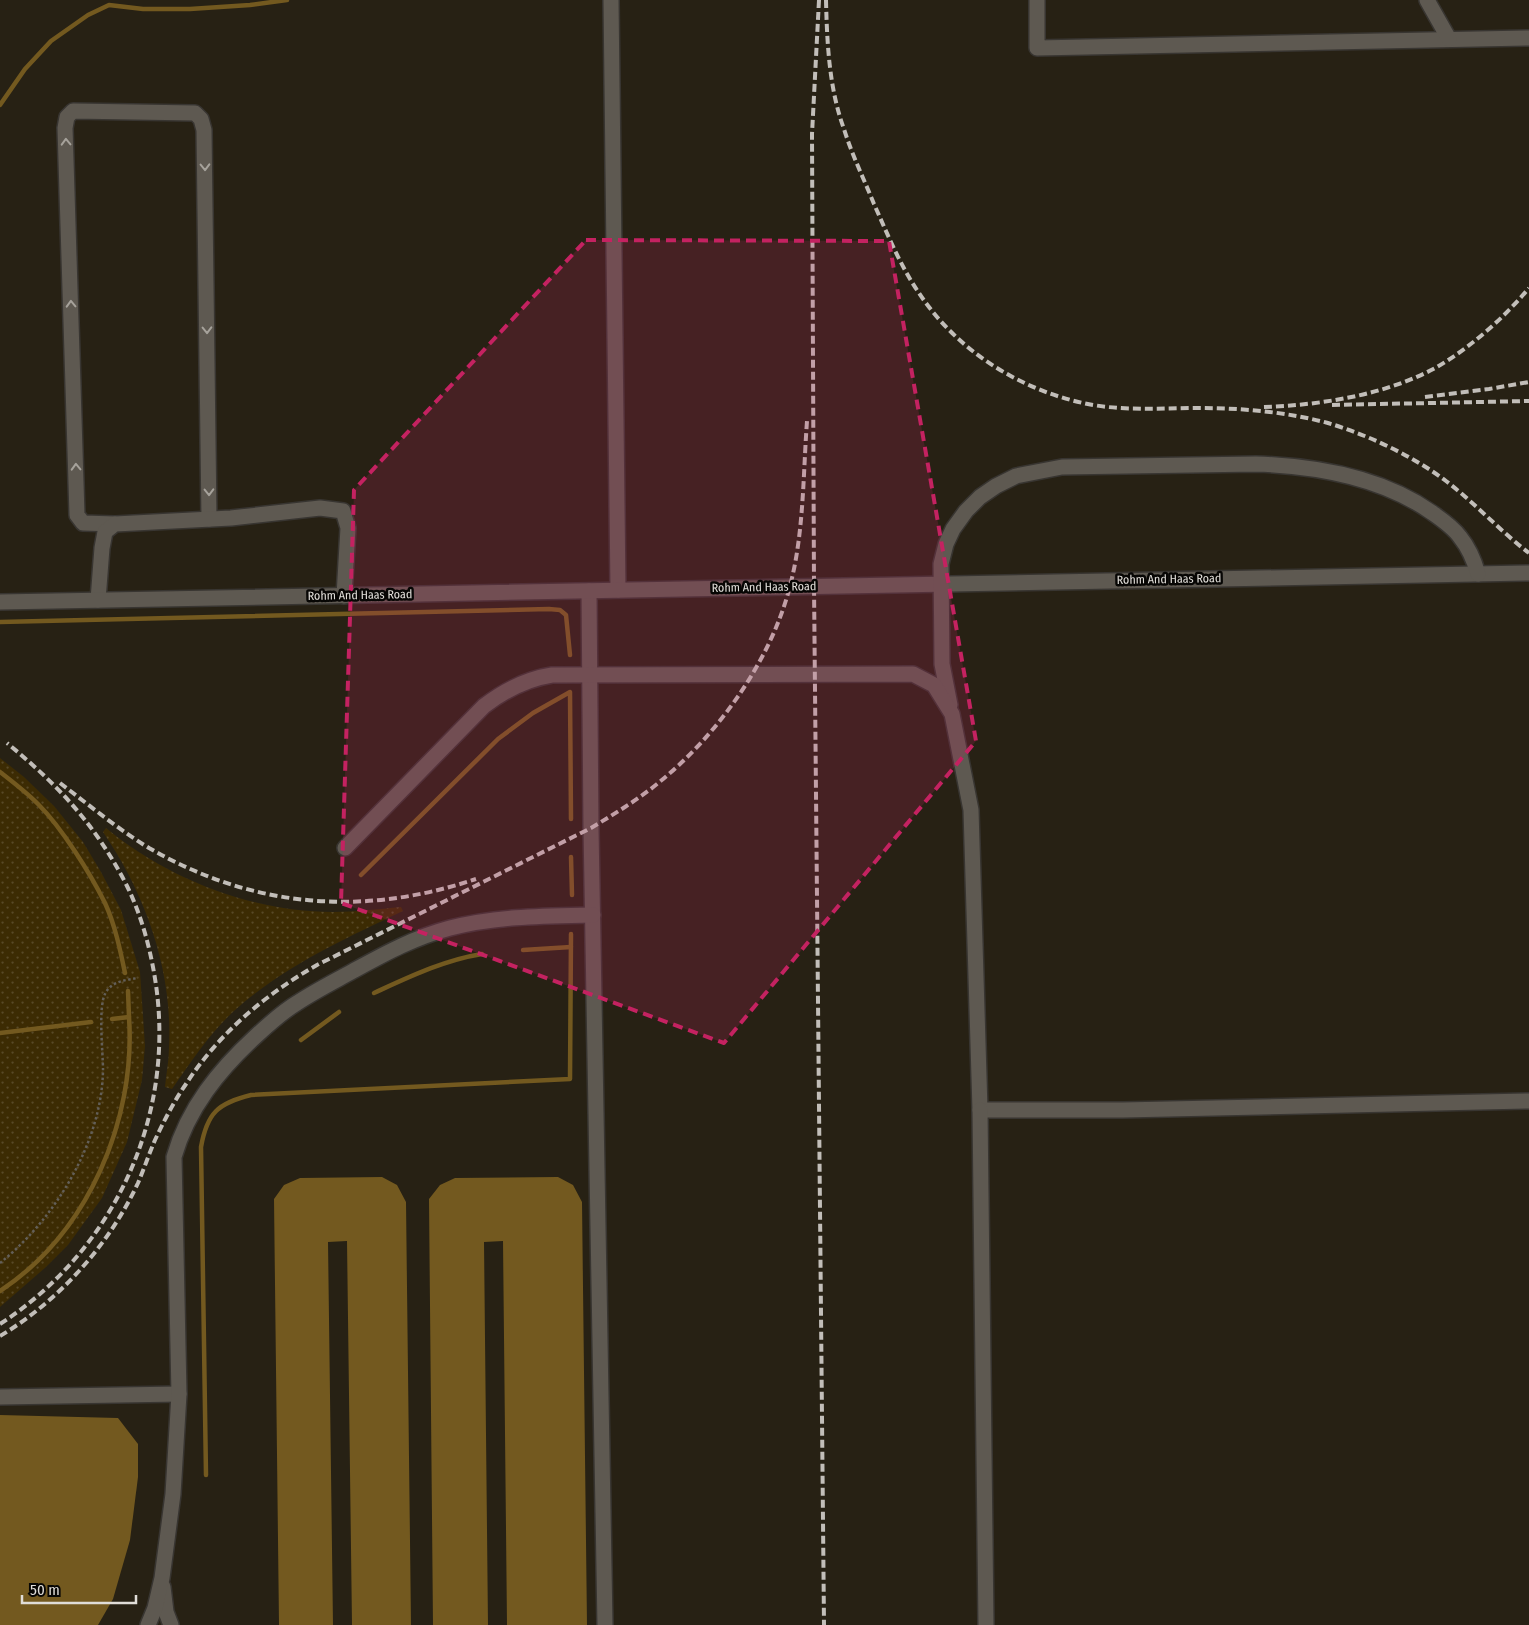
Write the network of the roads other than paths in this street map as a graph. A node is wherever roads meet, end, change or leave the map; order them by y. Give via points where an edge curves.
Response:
1 (611, 0) edge
2 (1037, 0) edge
3 (1427, 0) edge
4 (1529, 38) edge
5 (1449, 39) junction
6 (209, 519) junction
7 (115, 524) junction
8 (1529, 573) edge
9 (1478, 574) junction
10 (941, 585) junction
11 (618, 590) junction
12 (589, 591) junction
13 (344, 596) junction
14 (98, 600) junction
15 (0, 602) edge
16 (590, 675) junction
17 (952, 714) junction
18 (346, 848) dead end
19 (593, 915) junction
20 (1529, 1101) edge
21 (980, 1110) junction
22 (179, 1394) junction
23 (0, 1397) edge
24 (162, 1578) junction
25 (148, 1625) edge
26 (171, 1625) edge
27 (605, 1625) edge
28 (986, 1625) edge

1 - 11 street
2 - 5 street via 1037,48
3 - 5 street
4 - 5 street
6 - 7 street
7 -> 6 street via 83,523 77,515 66,138 67,117 73,111 195,113 201,119 204,130
6 - 13 street via 320,508 343,511 348,528
7 - 14 street via 105,532
8 - 9 street, Rohm And Haas Road
9 - 10 street, Rohm And Haas Road
9 - 10 street via 1472,554 1459,535 1441,518 1389,489 1352,477 1286,465 1062,467 1016,476 980,497 966,511 946,544 941,564
10 - 11 street, Rohm And Haas Road
10 - 17 street via 942,664
11 - 12 street, Rohm And Haas Road
12 - 13 street, Rohm And Haas Road
12 - 16 street
13 - 14 street, Rohm And Haas Road
14 - 15 street, Rohm And Haas Road
16 - 17 street via 913,674 934,685
16 - 18 street via 536,677 498,695
16 - 19 street
17 - 21 street via 971,810
19 - 22 street via 495,920 452,927 404,943 297,1003 225,1067 190,1116 174,1157
19 - 27 street
20 - 21 street
21 - 28 street
22 - 23 street
22 - 24 street via 173,1494
24 - 25 street
24 - 26 street

